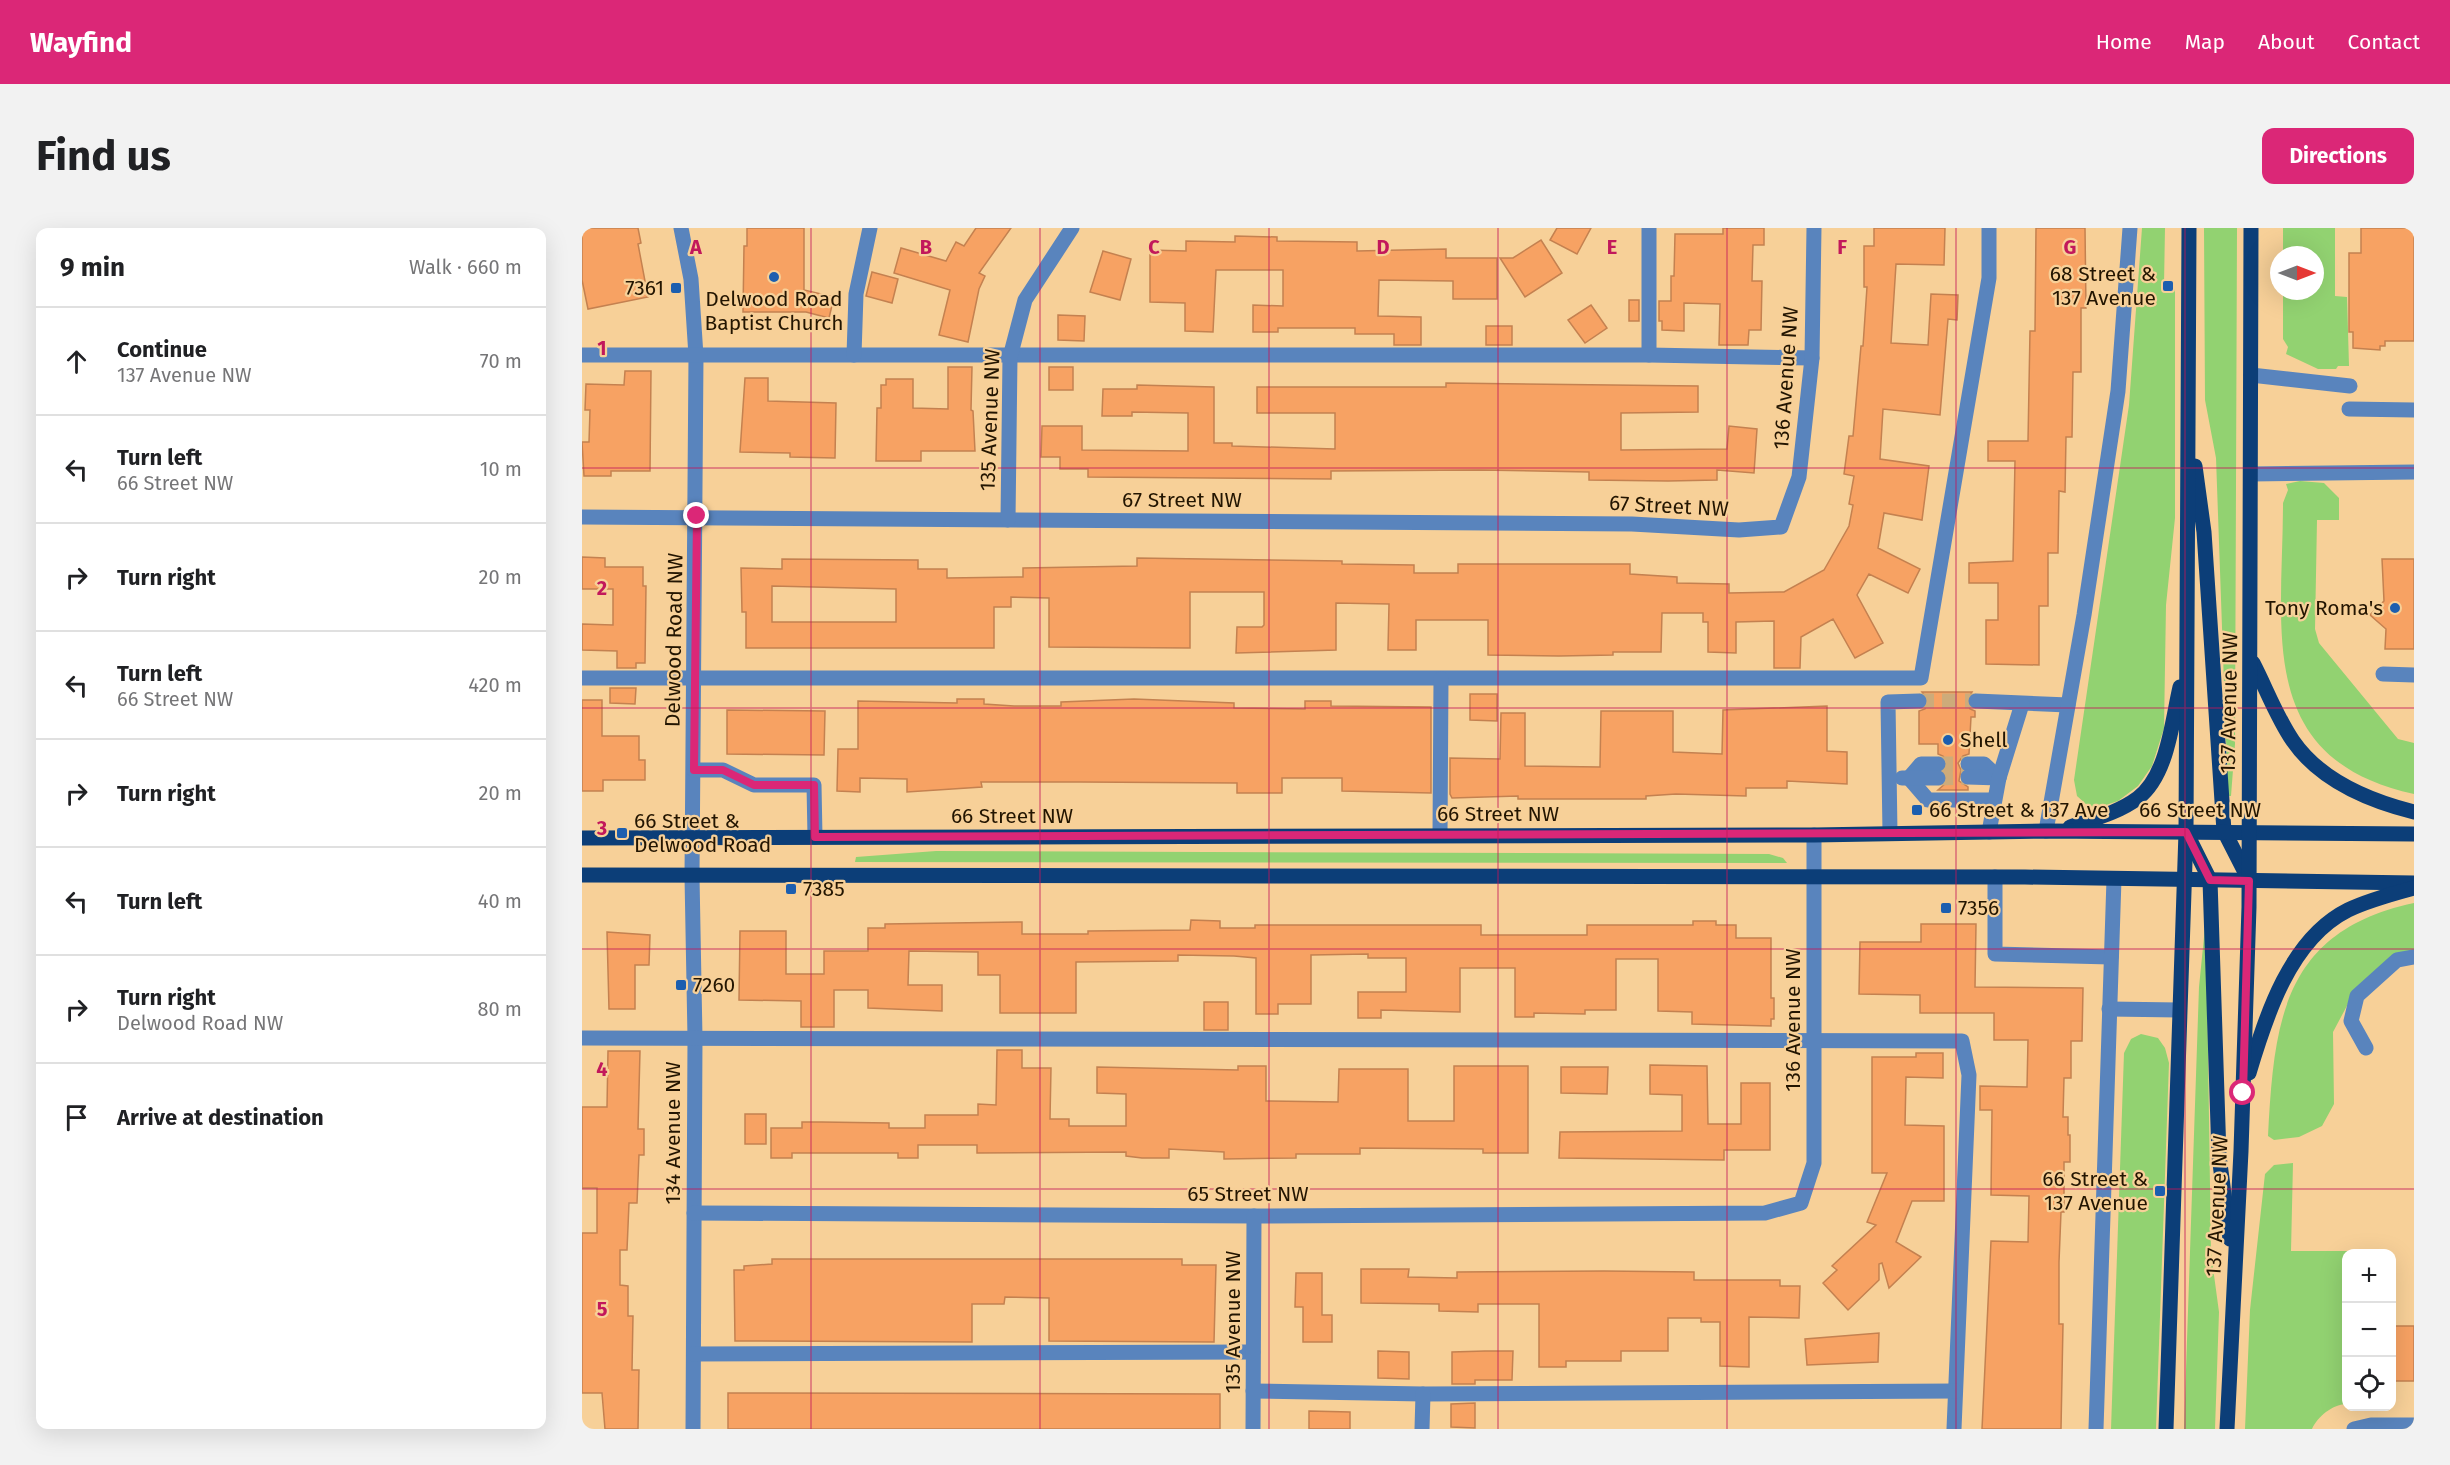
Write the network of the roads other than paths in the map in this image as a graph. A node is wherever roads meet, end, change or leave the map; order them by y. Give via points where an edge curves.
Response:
1 (681, 228) edge
2 (870, 228) edge
3 (1072, 228) edge
4 (1648, 228) edge
5 (1814, 228) edge
6 (1989, 228) edge
7 (2130, 228) edge
8 (2189, 228) edge
9 (2251, 228) edge
10 (582, 355) edge
11 (854, 355) junction
12 (1648, 355) junction
13 (696, 356) junction
14 (1010, 357) junction
15 (1812, 358) junction
16 (2251, 375) junction
17 (2350, 386) dead end
18 (2349, 409) dead end
19 (2414, 410) edge
20 (2187, 416) junction
21 (2414, 472) edge
22 (2251, 474) junction
23 (697, 516) junction
24 (582, 517) edge
25 (1008, 520) junction
26 (1781, 527) joint
27 (2251, 659) junction
28 (2186, 663) junction
29 (2383, 674) dead end
30 (2414, 675) edge
31 (582, 678) edge
32 (694, 679) junction
33 (1441, 679) junction
34 (1919, 701) tunnel mouth
35 (1976, 701) tunnel mouth
36 (2022, 704) junction
37 (2068, 705) junction
38 (694, 770) junction
39 (1938, 771) tunnel mouth
40 (1968, 771) tunnel mouth
41 (1889, 778) junction
42 (1909, 778) junction
43 (1999, 778) junction
44 (1994, 800) junction
45 (2414, 812) edge
46 (2052, 831) junction
47 (2224, 831) junction
48 (2248, 831) junction
49 (1989, 832) junction
50 (2186, 832) junction
51 (1890, 833) junction
52 (2414, 834) edge
53 (1440, 835) junction
54 (1814, 835) junction
55 (582, 837) edge
56 (815, 837) junction
57 (693, 838) junction
58 (582, 875) edge
59 (692, 876) junction
60 (1814, 877) junction
61 (1995, 878) junction
62 (2114, 879) junction
63 (2183, 880) junction
64 (2210, 880) junction
65 (2249, 881) junction
66 (2414, 883) edge
67 (2414, 888) edge
68 (2111, 957) junction
69 (2414, 957) edge
70 (2109, 1009) junction
71 (2179, 1010) junction
72 (582, 1038) edge
73 (695, 1038) junction
74 (1813, 1040) junction
75 (2366, 1048) dead end
76 (2243, 1093) junction
77 (1801, 1203) joint
78 (694, 1213) junction
79 (1254, 1216) junction
80 (2235, 1275) junction
81 (1254, 1352) junction
82 (694, 1354) junction
83 (1254, 1391) junction
84 (1955, 1392) junction
85 (1423, 1394) junction
86 (2414, 1425) edge
87 (693, 1429) edge
88 (1254, 1429) edge
89 (1422, 1429) edge
90 (1954, 1429) edge
91 (2096, 1429) edge
92 (2166, 1429) edge
93 (2227, 1429) edge
94 (2354, 1429) edge

1 - 13 street, Delwood Road NW via 691,279
2 - 11 street via 856,294
3 - 14 street, 135 Avenue NW via 1025,300
4 - 12 street
5 - 15 street, 136 Avenue NW
6 - 33 street via 1989,278 1921,678
7 - 37 street via 2118,391
8 - 20 main road, 137 Avenue NW
9 - 16 main road, 137 Avenue NW
10 - 13 street
11 - 13 street
11 - 14 street
12 - 14 street
12 - 15 street
13 - 23 street, Delwood Road NW
14 - 25 street, 135 Avenue NW
15 - 26 street, 136 Avenue NW via 1799,477
16 - 17 street
16 - 22 main road, 137 Avenue NW
18 - 19 street
20 - 28 main road, 137 Avenue NW
20 - 47 main road via 2204,532
21 - 22 street
22 - 27 main road, 137 Avenue NW
23 - 24 street, 67 Street NW
23 - 25 street, 67 Street NW
23 - 32 street, Delwood Road NW
25 - 26 street, 67 Street NW via 1632,524 1738,530
27 - 45 main road via 2293,741 2320,771 2358,792
27 - 48 main road, 137 Avenue NW
28 - 46 main road via 2160,765 2145,790 2115,812
28 - 50 main road, 137 Avenue NW
29 - 30 street
31 - 32 street
32 - 33 street
32 - 38 street, Delwood Road NW
33 - 53 street
34 - 41 street via 1888,702
35 - 36 street
36 - 37 street
36 - 43 street
37 - 46 street
38 - 56 street via 723,770 754,785 814,785
38 - 57 street, Delwood Road NW
39 - 42 street via 1921,764
40 - 43 street via 1984,764
41 - 42 street
41 - 51 street
42 - 44 street via 1928,800
43 - 44 street
44 - 49 street
46 - 49 main road, 66 Street NW
46 - 50 main road, 66 Street NW
47 - 48 main road, 66 Street NW
47 - 50 main road, 66 Street NW
47 - 65 main road
48 - 52 main road, 66 Street NW
48 - 65 main road, 137 Avenue NW
49 - 51 main road, 66 Street NW
50 - 63 main road, 137 Avenue NW
50 - 64 main road
51 - 54 main road, 66 Street NW
53 - 54 main road, 66 Street NW
53 - 56 main road, 66 Street NW
54 - 60 street, 136 Avenue NW
55 - 57 main road, 66 Street NW
56 - 57 main road, 66 Street NW
57 - 59 street, 134 Avenue NW
58 - 59 main road
59 - 60 main road
59 - 73 street, 134 Avenue NW
60 - 61 main road
60 - 74 street, 136 Avenue NW
61 - 62 main road
61 - 68 street via 1995,954
62 - 63 main road
62 - 68 street
63 - 64 main road
63 - 71 main road, 137 Avenue NW
64 - 65 main road
64 - 80 main road via 2219,1156
65 - 66 main road
65 - 76 main road, 137 Avenue NW
67 - 76 main road via 2346,911 2294,960 2261,1033
68 - 70 street
69 - 75 street via 2397,960 2356,996 2351,1021
70 - 71 street
70 - 91 street
71 - 92 main road, 137 Avenue NW
72 - 73 street
73 - 74 street
73 - 78 street, 134 Avenue NW
74 - 77 street, 136 Avenue NW via 1814,1163
74 - 84 street via 1962,1041 1970,1075
76 - 80 main road, 137 Avenue NW
77 - 79 street, 65 Street NW via 1764,1213
78 - 79 street, 65 Street NW
78 - 82 street, 134 Avenue NW
79 - 81 street, 135 Avenue NW
80 - 93 main road, 137 Avenue NW
81 - 82 street
81 - 83 street, 135 Avenue NW
82 - 87 street, 134 Avenue NW
83 - 85 street
83 - 88 street, 135 Avenue NW
84 - 85 street
84 - 90 street
85 - 89 street
86 - 94 street

